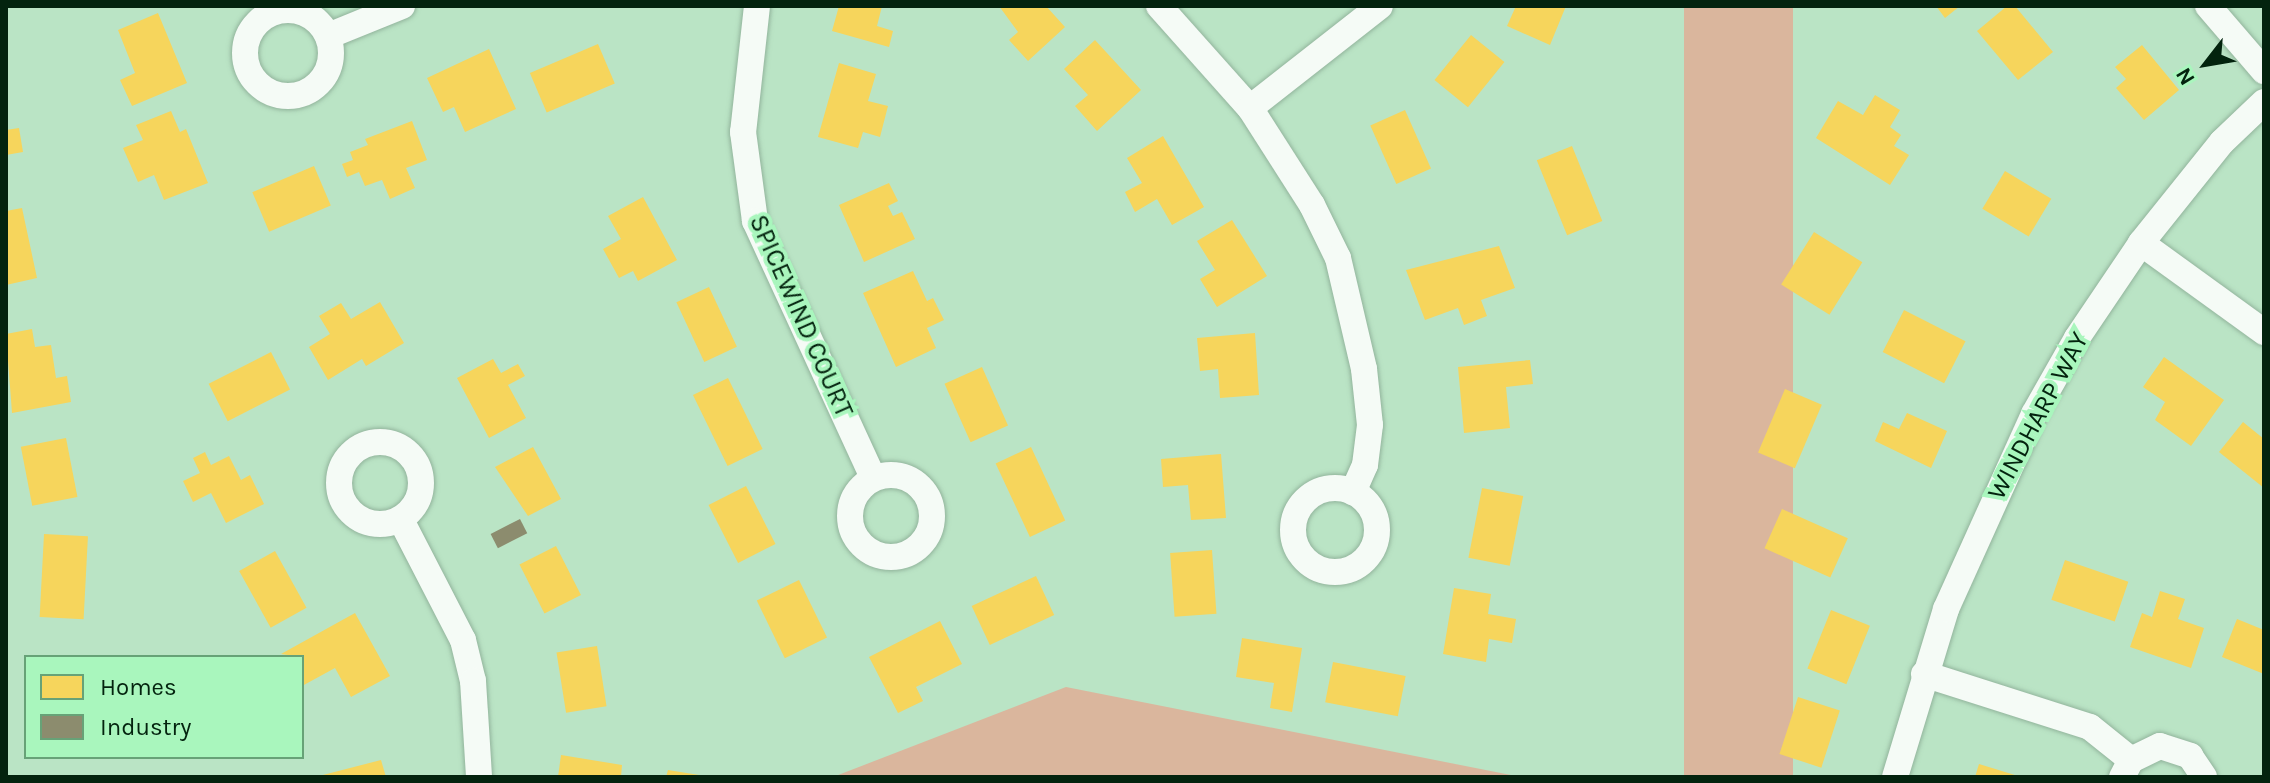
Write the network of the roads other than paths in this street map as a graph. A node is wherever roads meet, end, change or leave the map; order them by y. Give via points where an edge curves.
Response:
1 (402, 6) edge
2 (1159, 6) edge
3 (1380, 6) edge
4 (2208, 6) edge
5 (751, 7) edge
6 (328, 36) dead end
7 (2264, 71) edge
8 (2264, 102) edge
9 (1250, 108) junction
10 (2141, 243) junction
11 (2264, 332) edge
12 (873, 478) dead end
13 (1353, 492) dead end
14 (401, 520) dead end
15 (1924, 674) junction
16 (2126, 769) edge
17 (479, 777) edge
18 (1895, 777) edge
19 (2204, 777) edge

1 - 6 street
2 - 9 street
3 - 9 street
4 - 7 street
5 - 12 street, SPICEWIND COURT via 743,132 755,221
8 - 10 street, WINDHARP WAY via 2222,142
9 - 13 street via 1312,205 1338,258 1352,308 1370,425 1365,465
10 - 11 street
10 - 15 street, WINDHARP WAY via 2034,414 1975,540
14 - 17 street via 463,640 473,681
15 - 16 street via 2090,727
15 - 18 street, WINDHARP WAY
16 - 19 street via 2160,746 2190,756

